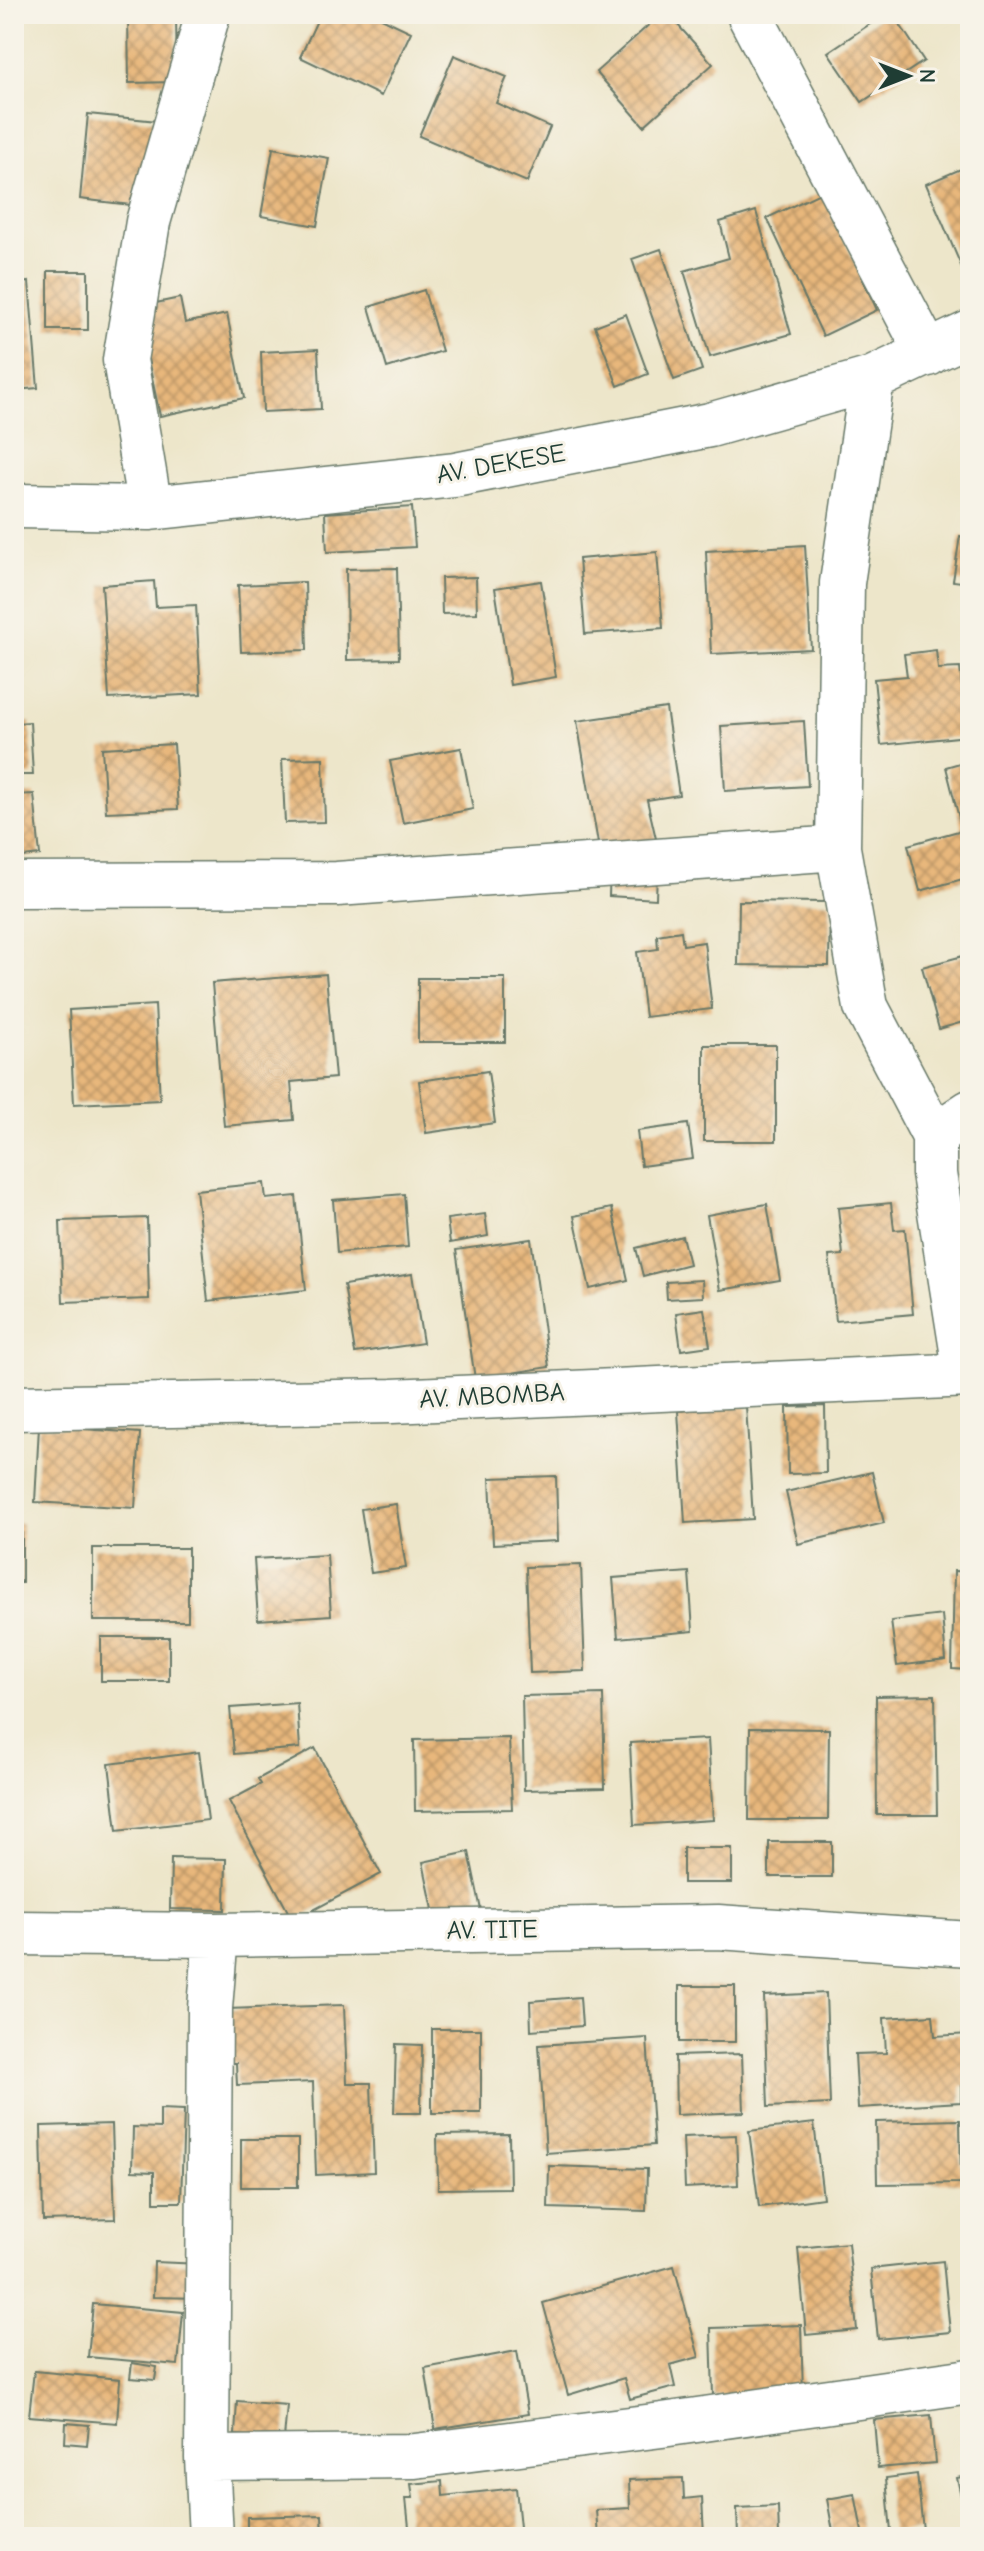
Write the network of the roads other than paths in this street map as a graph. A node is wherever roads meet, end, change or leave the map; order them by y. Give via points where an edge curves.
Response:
1 (208, 14) edge
2 (749, 14) edge
3 (970, 333) edge
4 (928, 354) junction
5 (872, 379) junction
6 (14, 506) edge
7 (150, 508) junction
8 (838, 848) junction
9 (14, 885) edge
10 (970, 1112) edge
11 (934, 1136) junction
12 (968, 1375) edge
13 (14, 1408) edge
14 (14, 1933) edge
15 (216, 1935) junction
16 (970, 1944) edge
17 (970, 2381) edge
18 (207, 2458) junction
19 (211, 2537) edge

1 - 7 street via 148,222 125,360
2 - 4 street
3 - 4 street, AV. DEKESE
4 - 5 street, AV. DEKESE
5 - 7 street, AV. DEKESE via 710,425 455,475
5 - 8 street via 842,583
6 - 7 street, AV. DEKESE
8 - 9 street via 337,884
8 - 11 street via 866,1007
10 - 11 street
11 - 12 street via 934,1174
12 - 13 street, AV. MBOMBA via 392,1401
14 - 15 street, AV. TITE
15 - 16 street, AV. TITE via 718,1927
15 - 18 street via 210,2008
17 - 18 street via 415,2456
18 - 19 street

